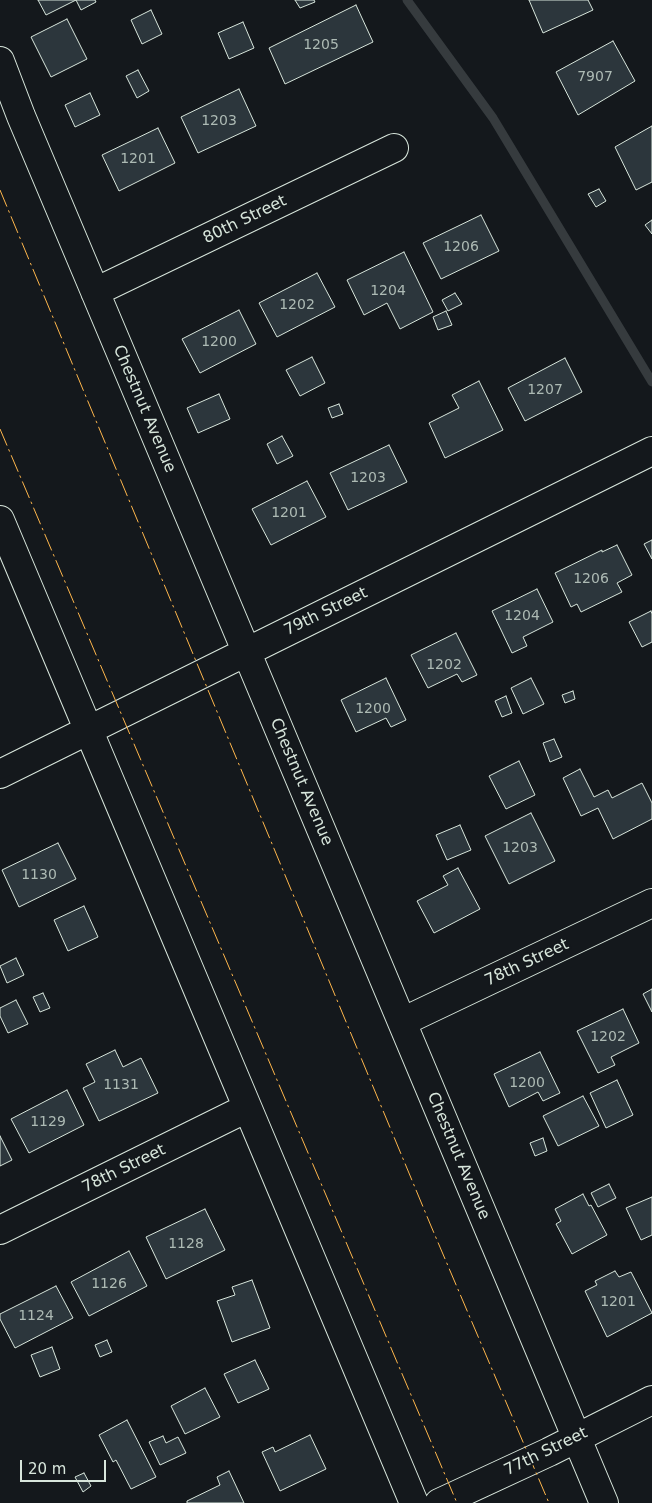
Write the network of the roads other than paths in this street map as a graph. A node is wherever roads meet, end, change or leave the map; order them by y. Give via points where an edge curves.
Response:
1 (0, 61) edge
2 (394, 148) dead end
3 (95, 292) junction
4 (652, 451) edge
5 (0, 520) edge
6 (246, 652) junction
7 (89, 730) junction
8 (0, 774) edge
9 (652, 903) edge
10 (402, 1022) junction
11 (247, 1108) junction
12 (0, 1230) edge
13 (652, 1400) edge
14 (576, 1438) junction
15 (414, 1503) edge
16 (439, 1503) edge
17 (604, 1503) edge

1 - 3 street, Chestnut Avenue
2 - 3 street, 80th Street
3 - 6 street, Chestnut Avenue
4 - 6 street, 79th Street
5 - 7 street
6 - 7 street, 79th Street
6 - 10 street, Chestnut Avenue
7 - 8 street, 79th Street
7 - 11 street
9 - 10 street, 78th Street
10 - 14 street, Chestnut Avenue
11 - 12 street, 78th Street
11 - 15 street
13 - 14 street, 77th Street
14 - 16 street, 77th Street
14 - 17 street, Chestnut Avenue

